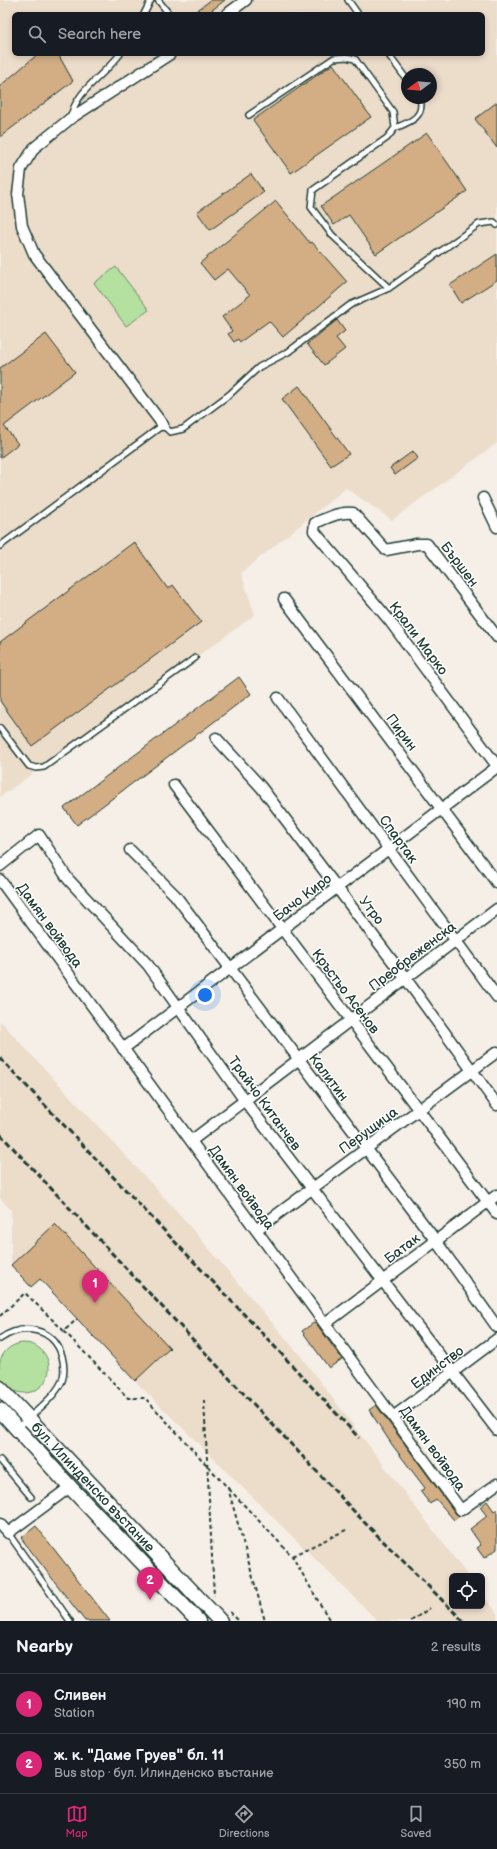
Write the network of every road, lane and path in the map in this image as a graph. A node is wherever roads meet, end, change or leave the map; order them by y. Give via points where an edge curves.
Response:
1 (151, 0) edge
2 (158, 0) edge
3 (246, 0) edge
4 (348, 0) edge
5 (145, 12) edge
6 (167, 12) edge
7 (230, 12) edge
8 (357, 12) edge
9 (119, 56) edge
10 (167, 56) edge
11 (389, 56) edge
12 (401, 72) edge
13 (422, 104) edge
14 (249, 115) dead end
15 (71, 118) junction
16 (395, 128) junction
17 (497, 225) edge
18 (388, 288) junction
19 (163, 425) junction
20 (483, 498) dead end
21 (497, 527) edge
22 (314, 530) joint
23 (0, 546) edge
24 (284, 599) dead end
25 (497, 637) edge
26 (195, 658) dead end
27 (278, 698) dead end
28 (0, 728) edge
29 (216, 738) dead end
30 (497, 767) edge
31 (174, 785) dead end
32 (442, 809) junction
33 (388, 849) junction
34 (130, 850) dead end
35 (0, 866) edge
36 (0, 880) edge
37 (497, 883) edge
38 (338, 888) junction
39 (497, 909) edge
40 (282, 929) junction
41 (456, 941) junction
42 (230, 968) junction
43 (406, 979) junction
44 (497, 997) edge
45 (178, 1007) junction
46 (351, 1020) junction
47 (123, 1049) junction
48 (497, 1052) edge
49 (298, 1060) junction
50 (472, 1071) junction
51 (245, 1101) junction
52 (497, 1105) edge
53 (418, 1110) junction
54 (191, 1141) junction
55 (366, 1149) junction
56 (311, 1189) junction
57 (497, 1195) edge
58 (488, 1202) junction
59 (497, 1214) edge
60 (256, 1230) junction
61 (436, 1241) junction
62 (382, 1281) junction
63 (0, 1316) edge
64 (77, 1319) dead end
65 (324, 1324) junction
66 (497, 1327) edge
67 (64, 1332) junction
68 (0, 1339) edge
69 (497, 1339) edge
70 (453, 1372) junction
71 (1, 1390) edge
72 (204, 1400) dead end
73 (0, 1410) edge
74 (393, 1417) junction
75 (28, 1418) junction
76 (18, 1429) junction
77 (497, 1430) edge
78 (0, 1460) edge
79 (208, 1467) junction
80 (497, 1484) edge
81 (70, 1487) junction
82 (228, 1488) junction
83 (31, 1497) dead end
84 (0, 1524) edge
85 (348, 1529) dead end
86 (8, 1533) junction
87 (292, 1556) junction
88 (218, 1600) dead end
89 (430, 1608) dead end
90 (224, 1616) edge
91 (70, 1621) edge
92 (198, 1621) edge
93 (239, 1621) edge
94 (265, 1621) edge
95 (330, 1621) edge
96 (411, 1621) edge

1 - 5 lane
2 - 6 lane
3 - 7 street
4 - 8 lane
9 - 15 lane via 77,99
10 - 15 street
11 - 12 lane
13 - 16 lane via 420,114 414,120
14 - 16 lane via 334,58 346,57 355,59 393,112
15 - 19 street via 34,148 21,169 18,194 22,226 34,254
16 - 18 lane via 387,138 313,190 311,206 332,235
17 - 18 lane via 494,222 479,224
18 - 19 lane via 350,305 288,352 259,367 230,394 183,429 170,432
19 - 23 lane
20 - 21 street
22 - 25 street, Бършен via 315,523 347,512 354,513 386,550 427,544
22 - 30 street, Крали Марко via 389,620
24 - 32 street, Пирин
26 - 28 lane via 44,768 29,766
27 - 33 street, Спартак
29 - 38 street, Утро via 261,787
30 - 32 street, Бачо Киро
31 - 40 street, Кръстьо Асенов
32 - 33 street, Бачо Киро
32 - 37 street, Пирин
33 - 38 street, Бачо Киро
33 - 41 street, Спартак
34 - 42 street, Калитин via 175,895
35 - 45 street, Трайчо Китанчев via 39,835 68,879 148,965
36 - 47 street, Дамян войвода
38 - 40 street, Бачо Киро
38 - 43 street, Утро
39 - 41 street, Преобреженска
40 - 42 street, Бачо Киро
40 - 46 street, Кръстьо Асенов
41 - 43 street, Преобреженска
41 - 44 street, Спартак
42 - 45 street, Бачо Киро
42 - 49 street, Калитин
43 - 46 street, Преобреженска
43 - 50 street, Утро
45 - 47 street, Бачо Киро
45 - 51 street, Трайчо Китанчев
46 - 49 street, Преобреженска
46 - 53 street, Кръстьо Асенов
47 - 54 street, Дамян войвода
48 - 50 street, Перущица
49 - 51 street, Преобреженска
49 - 55 street, Калитин
50 - 52 street, Утро
50 - 53 street, Перущица
51 - 54 street, Преобреженска
51 - 56 street, Трайчо Китанчев
53 - 55 street, Перущица
53 - 58 street, Кръстьо Асенов
54 - 60 street, Дамян войвода
55 - 56 street, Перущица
55 - 61 street, Калитин
56 - 60 street, Перущица
56 - 62 street, Трайчо Китанчев
57 - 58 street, Батак
58 - 59 street, Кръстьо Асенов
58 - 61 street, Батак
60 - 65 street, Дамян войвода
61 - 62 street, Батак
61 - 66 street, Калитин
62 - 65 street, Батак
62 - 70 street, Трайчо Китанчев
63 - 67 path via 25,1293
64 - 67 path
65 - 74 street, Дамян войвода
67 - 79 path via 128,1398 145,1398
68 - 75 lane via 10,1332 21,1329 36,1330 48,1336 59,1348 64,1364 62,1380 54,1393
69 - 70 street, Единство
70 - 74 street, Единство
70 - 77 street, Трайчо Китанчев
71 - 75 main road, бул. Илинденско въстание
72 - 79 path
73 - 76 main road, бул. Илинденско въстание
74 - 80 street, Дамян войвода via 461,1510
75 - 76 lane
75 - 90 main road, бул. Илинденско въстание
76 - 81 main road, бул. Илинденско въстание
78 - 83 lane
79 - 82 path
79 - 88 path via 213,1595
81 - 86 street
81 - 92 main road, бул. Илинденско въстание
82 - 87 path
82 - 94 path
84 - 86 street
85 - 87 path
86 - 91 lane
87 - 95 path
89 - 96 path
90 - 93 path

